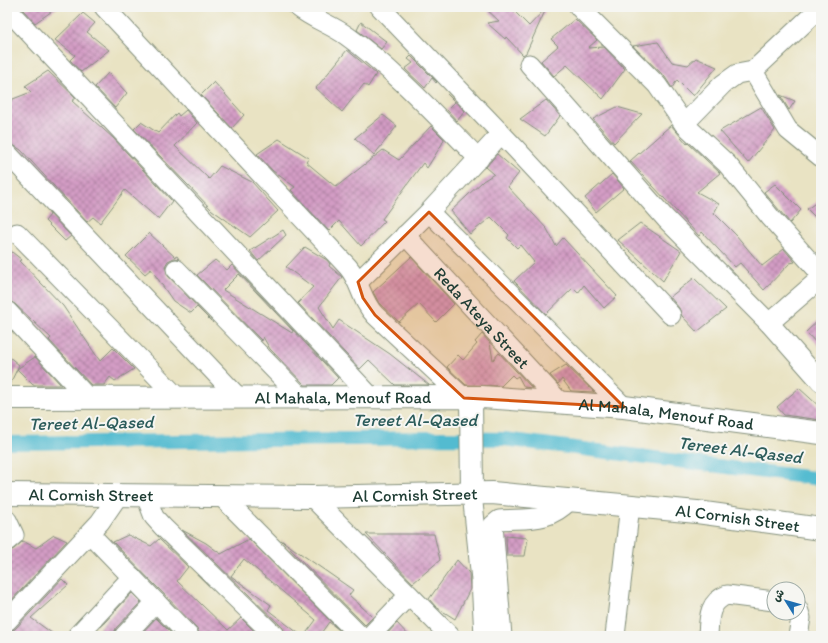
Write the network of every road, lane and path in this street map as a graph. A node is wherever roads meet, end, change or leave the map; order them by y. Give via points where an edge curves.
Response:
1 (104, 7) edge
2 (298, 7) edge
3 (380, 7) edge
4 (579, 7) edge
5 (820, 8) edge
6 (7, 9) edge
7 (530, 64) dead end
8 (753, 71) junction
9 (684, 124) junction
10 (501, 134) junction
11 (7, 153) edge
12 (821, 157) edge
13 (479, 159) junction
14 (429, 212) junction
15 (17, 233) dead end
16 (405, 235) junction
17 (176, 269) dead end
18 (821, 274) edge
19 (821, 278) edge
20 (358, 282) junction
21 (7, 311) edge
22 (671, 315) dead end
23 (769, 323) junction
24 (821, 382) edge
25 (300, 396) junction
26 (177, 397) junction
27 (238, 397) junction
28 (371, 397) junction
29 (7, 398) edge
30 (88, 398) junction
31 (467, 398) junction
32 (559, 401) junction
33 (624, 406) junction
34 (821, 433) edge
35 (7, 494) edge
36 (472, 494) junction
37 (118, 496) junction
38 (146, 496) junction
39 (221, 496) junction
40 (312, 497) junction
41 (570, 500) junction
42 (630, 505) junction
43 (7, 520) edge
44 (821, 529) edge
45 (90, 534) junction
46 (7, 541) edge
47 (132, 577) junction
48 (409, 595) junction
49 (766, 600) edge
50 (156, 602) junction
51 (7, 621) edge
52 (800, 621) edge
53 (77, 636) edge
54 (124, 636) edge
55 (189, 636) edge
56 (275, 636) edge
57 (360, 636) edge
58 (370, 636) edge
59 (450, 636) edge
60 (484, 636) edge
61 (502, 636) edge
62 (615, 636) edge
63 (708, 636) edge
64 (798, 636) edge

1 - 20 street via 348,266
2 - 13 street via 347,36 370,55 405,85
3 - 10 street
4 - 9 street via 657,86
5 - 8 street
6 - 28 street
7 - 23 street via 666,219
8 - 9 street via 737,74 723,84
8 - 12 street via 788,130
9 - 18 street via 727,164
10 - 13 street
10 - 22 street
11 - 27 street
13 - 14 street
14 - 16 street
14 - 33 street
15 - 26 street
16 - 20 street
16 - 32 street, Reda Ateya Street
17 - 25 street
19 - 23 street
20 - 31 street via 370,310
21 - 30 street
23 - 24 street
25 - 27 main road, Al Mahala, Menouf Road
25 - 28 main road, Al Mahala, Menouf Road
26 - 27 main road, Al Mahala, Menouf Road
26 - 30 main road, Al Mahala, Menouf Road
28 - 31 main road, Al Mahala, Menouf Road
29 - 30 main road, Al Mahala, Menouf Road
31 - 32 main road, Al Mahala, Menouf Road
31 - 36 main road
32 - 33 main road, Al Mahala, Menouf Road
33 - 34 main road, Al Mahala, Menouf Road
35 - 37 main road, Al Cornish Street
36 - 40 main road, Al Cornish Street
36 - 41 main road, Al Cornish Street via 492,493
36 - 60 street
37 - 38 main road, Al Cornish Street
37 - 45 street
38 - 39 main road, Al Cornish Street
38 - 56 street via 154,518
39 - 40 main road, Al Cornish Street
39 - 57 street
40 - 48 street
41 - 42 main road, Al Cornish Street
41 - 61 street via 549,516 500,520 493,525
42 - 44 main road, Al Cornish Street
42 - 62 street
43 - 46 street via 14,535
45 - 47 street
45 - 51 street
47 - 50 street
47 - 53 street
48 - 58 street
48 - 59 street
49 - 63 street via 727,595 720,598 710,609
50 - 54 street
50 - 55 street
52 - 64 street

